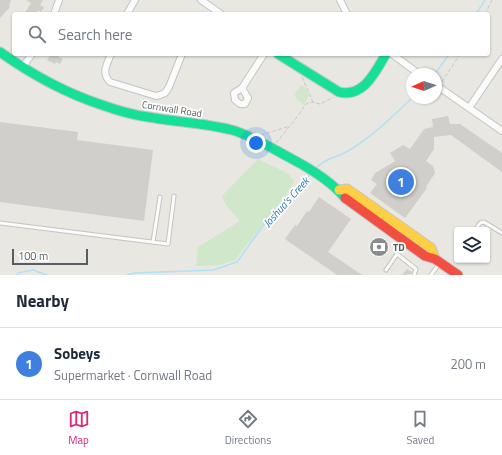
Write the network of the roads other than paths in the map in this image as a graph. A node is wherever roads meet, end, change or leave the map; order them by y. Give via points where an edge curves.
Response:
1 (59, 0) edge
2 (135, 0) edge
3 (201, 0) edge
4 (340, 0) edge
5 (211, 11) edge
6 (55, 12) edge
7 (129, 12) edge
8 (346, 12) edge
9 (0, 52) edge
10 (31, 56) edge
11 (110, 56) edge
12 (181, 56) edge
13 (263, 56) edge
14 (281, 56) edge
15 (385, 56) edge
16 (395, 56) edge
17 (502, 59) edge
18 (22, 68) junction
19 (411, 68) edge
20 (242, 88) dead end
21 (442, 90) edge
22 (469, 108) junction
23 (502, 131) edge
24 (174, 196) dead end
25 (160, 197) dead end
26 (0, 223) edge
27 (477, 227) edge
28 (502, 233) edge
29 (153, 242) junction
30 (437, 260) junction
31 (386, 270) dead end
32 (414, 275) edge
33 (431, 275) edge
34 (458, 275) edge

1 - 6 street
2 - 7 street
3 - 5 street
4 - 8 street
9 - 18 main road, Cornwall Road
10 - 18 street
11 - 12 street via 105,68 110,82 156,96 165,93 169,87
13 - 20 street
14 - 15 main road via 339,92 349,95 363,86
16 - 19 street
17 - 22 street
18 - 30 main road, Cornwall Road via 75,95 126,113 232,130 252,138 303,165 425,256
21 - 22 street
22 - 23 street
24 - 29 lane via 168,244
25 - 29 lane
26 - 29 lane
27 - 28 lane via 484,222
30 - 33 lane
30 - 34 main road, Cornwall Road
31 - 32 lane via 397,254 416,269

